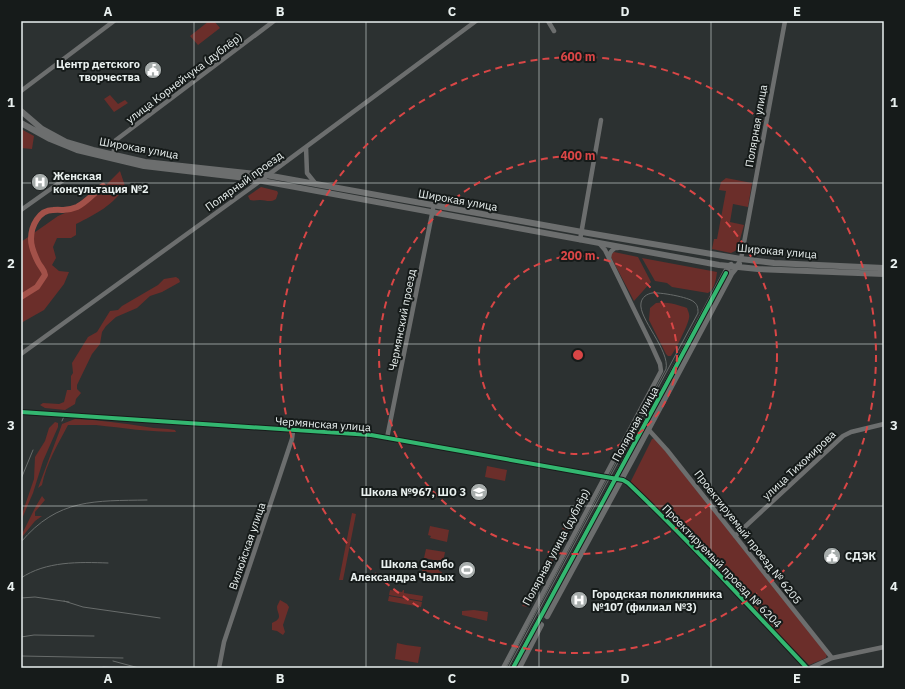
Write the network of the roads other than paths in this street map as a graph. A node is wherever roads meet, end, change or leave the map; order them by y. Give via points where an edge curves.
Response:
1 (114, 21) edge
2 (274, 21) edge
3 (476, 21) edge
4 (548, 21) edge
5 (785, 21) edge
6 (554, 31) dead end
7 (21, 91) edge
8 (21, 111) edge
9 (601, 120) dead end
10 (21, 123) edge
11 (306, 147) junction
12 (113, 155) junction
13 (266, 175) junction
14 (69, 176) dead end
15 (260, 181) junction
16 (314, 187) junction
17 (411, 201) junction
18 (434, 206) junction
19 (411, 208) junction
20 (21, 210) edge
21 (432, 213) junction
22 (582, 232) junction
23 (580, 240) junction
24 (599, 243) junction
25 (625, 248) junction
26 (609, 259) junction
27 (741, 259) junction
28 (729, 266) junction
29 (737, 266) junction
30 (884, 268) edge
31 (884, 274) edge
32 (21, 354) edge
33 (648, 396) junction
34 (658, 401) junction
35 (21, 412) edge
36 (884, 424) edge
37 (648, 429) junction
38 (293, 431) junction
39 (387, 438) junction
40 (604, 477) junction
41 (618, 479) junction
42 (735, 536) junction
43 (884, 647) edge
44 (832, 658) junction
45 (219, 668) edge
46 (503, 668) edge
47 (513, 668) edge
48 (519, 668) edge
49 (808, 668) edge

1 - 7 street
2 - 12 street, улица Корнейчука (дублёр) via 116,140
3 - 11 street, Полярный проезд
4 - 6 street
5 - 27 street, Полярная улица
8 - 12 main road, Широкая улица via 42,129 66,142
9 - 22 street
10 - 15 main road, Широкая улица via 77,150 144,166
11 - 13 street, Полярный проезд
11 - 16 street via 307,173
12 - 13 main road, Широкая улица via 164,164
13 - 15 street, Полярный проезд
13 - 16 main road, Широкая улица
14 - 20 street
15 - 16 main road, Широкая улица
15 - 32 street, Полярный проезд
16 - 17 main road, Широкая улица
16 - 19 main road, Широкая улица
17 - 18 main road, Широкая улица
17 - 19 main road via 415,207
18 - 21 street, Чермянский проезд
18 - 22 main road, Широкая улица
19 - 21 main road, Широкая улица
21 - 23 main road, Широкая улица
21 - 39 street, Чермянский проезд
22 - 23 street
22 - 27 main road, Широкая улица
23 - 24 main road, Широкая улица
24 - 25 main road, Широкая улица
24 - 26 street
25 - 26 street via 615,248 609,254
25 - 28 main road, Широкая улица
26 - 33 street, Полярная улица (дублёр) via 660,364 661,371
27 - 28 main road
27 - 29 main road, Полярная улица
27 - 30 main road, Широкая улица
28 - 29 main road, Широкая улица
28 - 34 main road, Полярная улица
29 - 31 main road, Широкая улица
29 - 37 main road, Полярная улица
33 - 34 street
33 - 40 street, Полярная улица (дублёр)
34 - 41 main road, Полярная улица
35 - 38 street, Чермянская улица
36 - 42 street, улица Тихомирова via 843,436
37 - 41 main road, Полярная улица
37 - 42 street, Проектируемый проезд № 6205
38 - 39 street, Чермянская улица
38 - 45 street, Вилюйская улица via 278,484 224,642
39 - 40 street, Чермянская улица
40 - 41 street, Чермянская улица
40 - 46 street, Полярная улица (дублёр)
41 - 47 main road, Полярная улица
41 - 48 main road, Полярная улица
41 - 49 street, Проектируемый проезд № 6204 via 628,482
42 - 44 street, Проектируемый проезд № 6205
43 - 44 street
44 - 49 street

